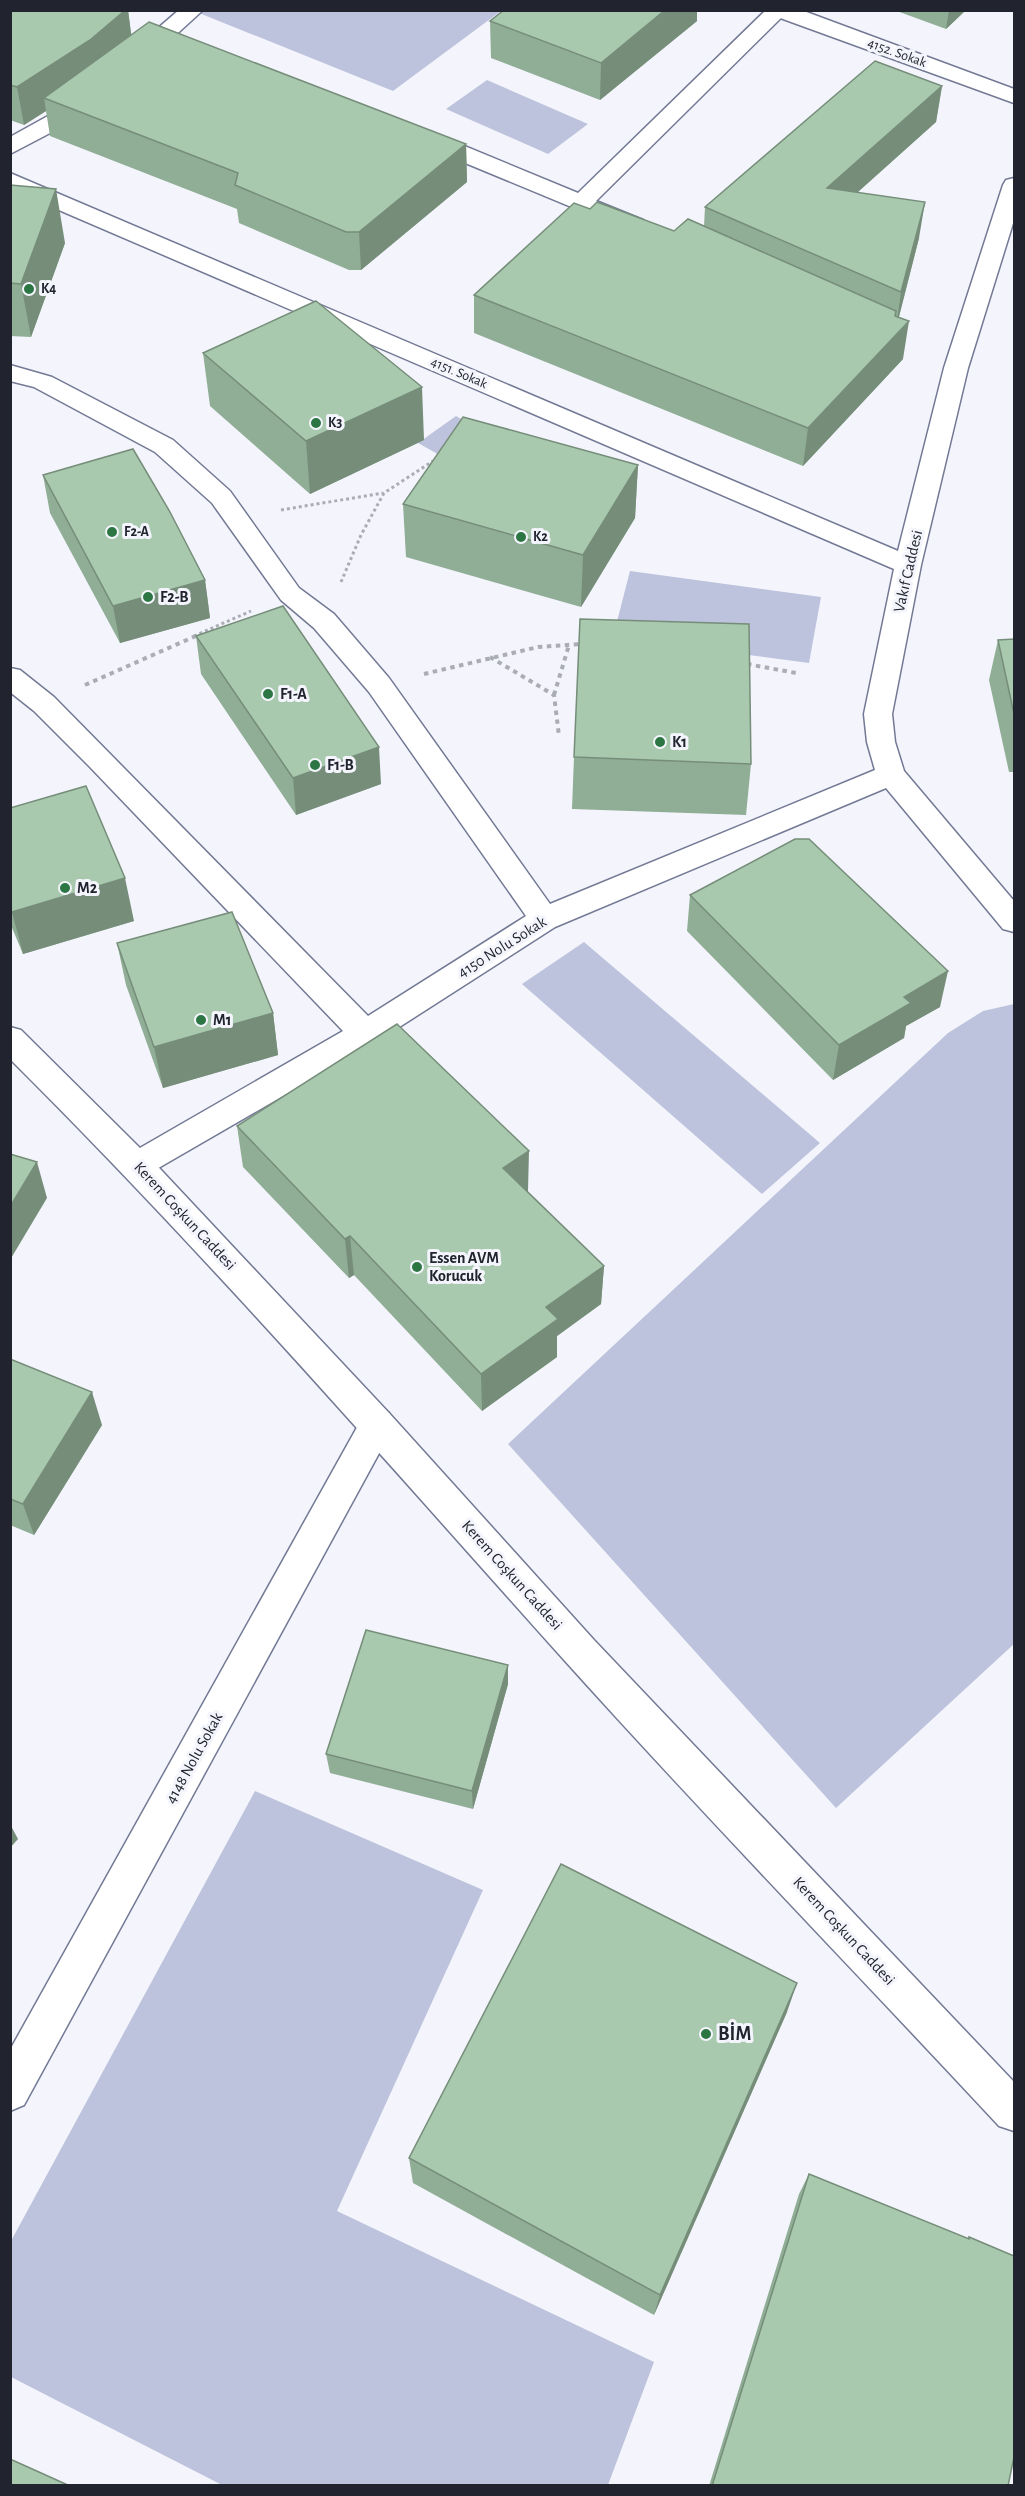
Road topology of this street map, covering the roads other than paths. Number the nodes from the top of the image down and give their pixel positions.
1 (780, 10) edge
2 (192, 11) edge
3 (120, 72) edge
4 (102, 87) edge
5 (1014, 96) edge
6 (405, 130) edge
7 (10, 147) edge
8 (10, 180) edge
9 (1014, 185) edge
10 (582, 201) junction
11 (657, 234) edge
12 (10, 373) edge
13 (908, 565) junction
14 (10, 676) edge
15 (891, 775) junction
16 (544, 919) junction
17 (1014, 921) edge
18 (372, 1028) junction
19 (10, 1039) edge
20 (401, 1046) edge
21 (137, 1165) junction
22 (376, 1424) junction
23 (10, 2091) edge
24 (1014, 2111) edge

1 - 5 street, 4152. Sokak
1 - 10 street
2 - 3 street
4 - 7 street
6 - 10 street
8 - 13 street, 4151. Sokak
9 - 13 street, Vakıf Caddesi
10 - 11 street
12 - 16 street
13 - 15 street, Vakıf Caddesi
14 - 18 street
15 - 16 street, 4150 Nolu Sokak
15 - 17 street, Vakıf Caddesi
16 - 18 street, 4150 Nolu Sokak
18 - 20 street
18 - 21 street, 4150 Nolu Sokak
19 - 21 street, Kerem Coşkun Caddesi
21 - 22 street, Kerem Coşkun Caddesi
22 - 23 street, 4148 Nolu Sokak
22 - 24 street, Kerem Coşkun Caddesi

